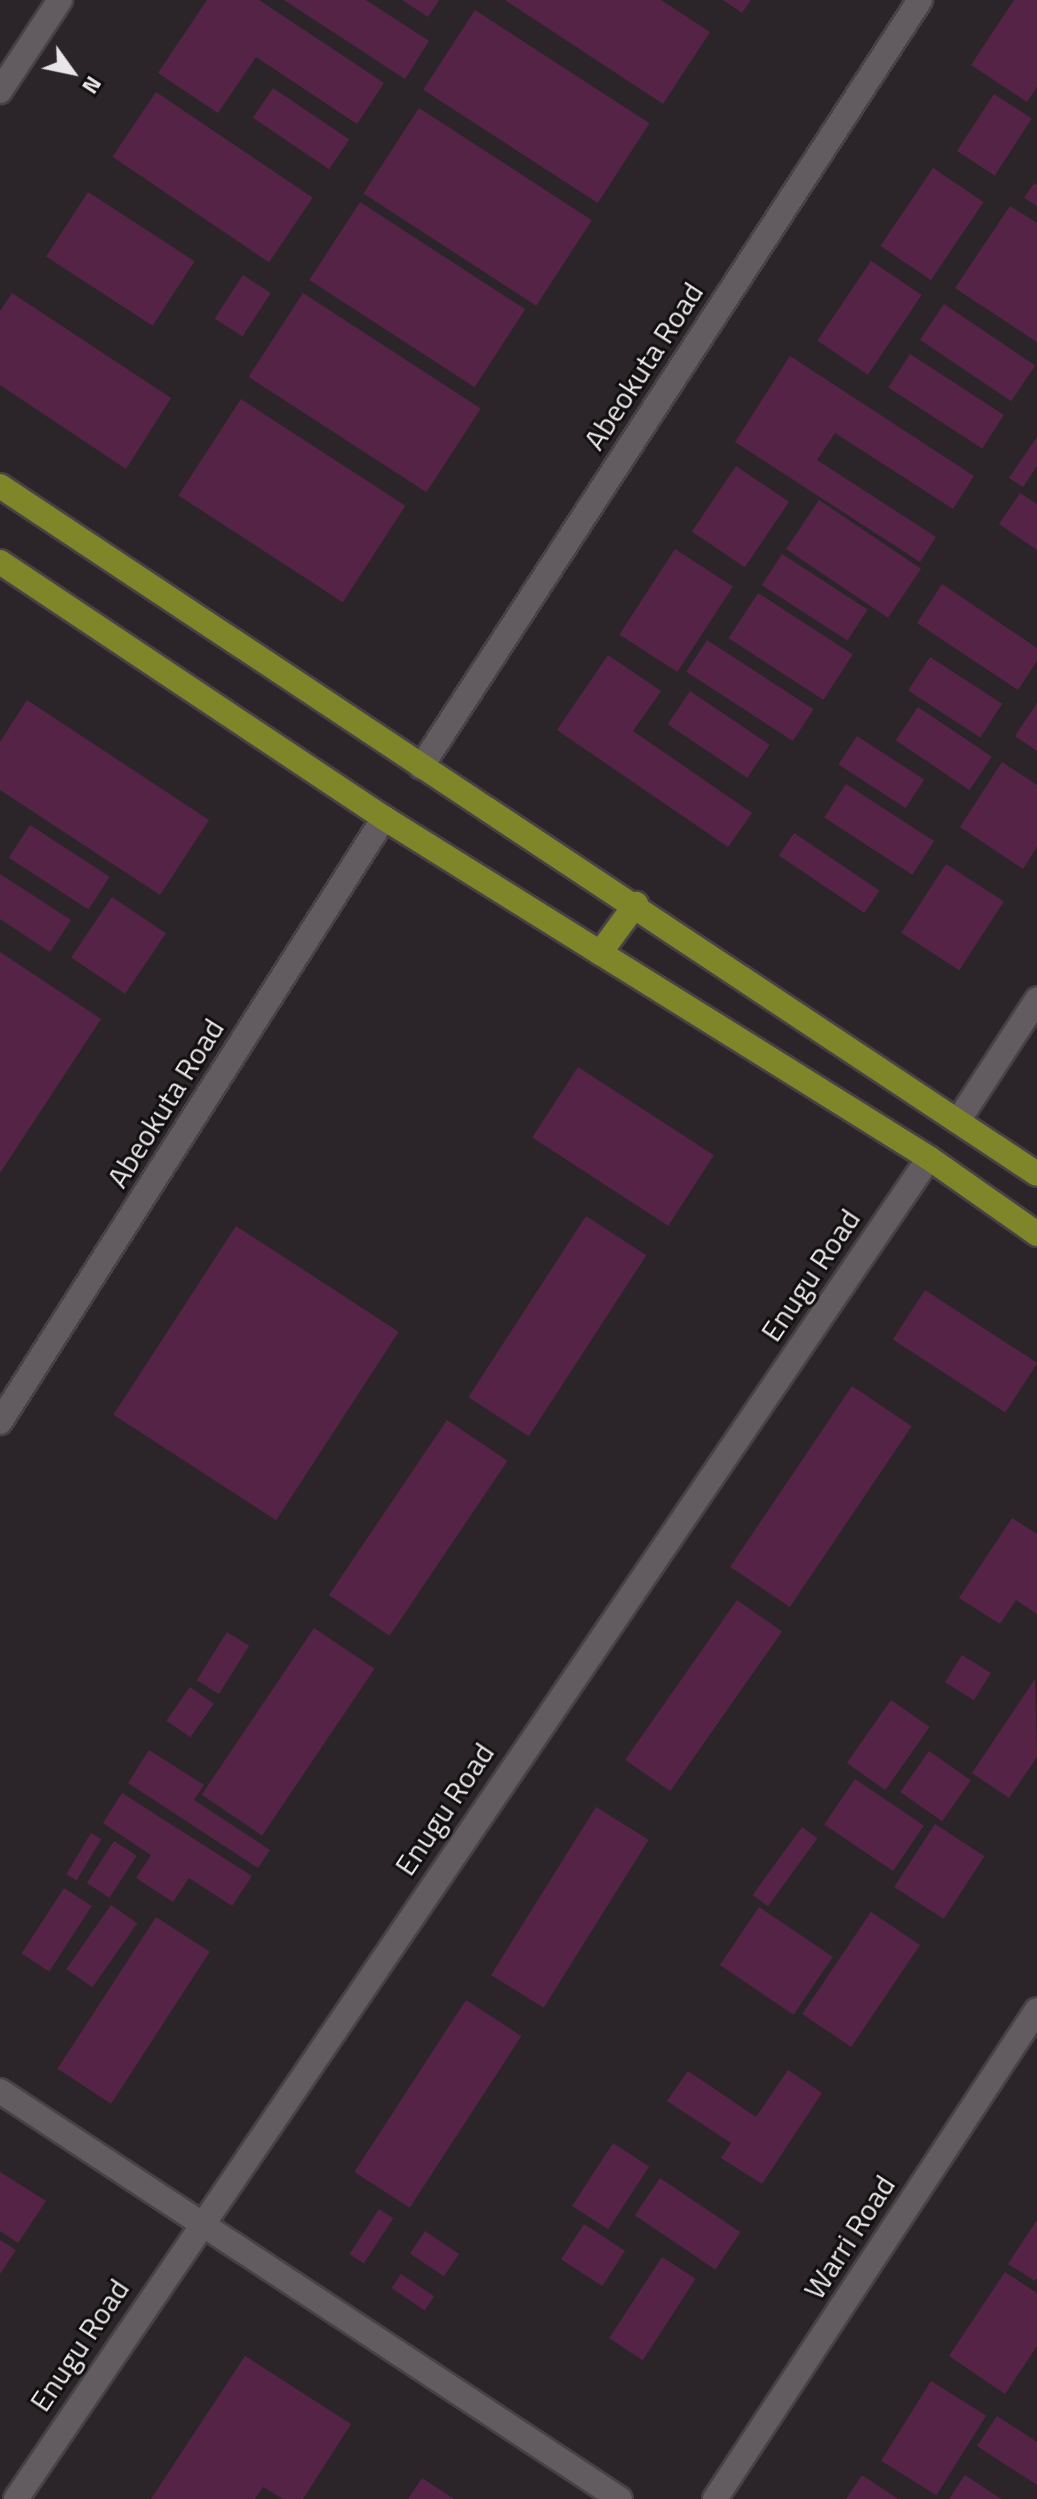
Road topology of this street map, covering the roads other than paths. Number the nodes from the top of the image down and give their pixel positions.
1 (60, 0) edge
2 (920, 0) edge
3 (0, 91) edge
4 (0, 486) edge
5 (0, 562) edge
6 (421, 767) junction
7 (384, 818) junction
8 (636, 904) junction
9 (600, 953) junction
10 (1037, 1000) edge
11 (958, 1121) junction
12 (929, 1158) junction
13 (1037, 1174) edge
14 (1037, 1234) edge
15 (0, 1422) edge
16 (1037, 2010) edge
17 (0, 2091) edge
18 (201, 2221) junction
19 (16, 2499) edge
20 (620, 2499) edge
21 (715, 2499) edge

1 - 3 street
2 - 6 street, Abeokuta Road
4 - 6 main road
5 - 7 main road
6 - 8 main road
7 - 9 main road
7 - 15 street, Abeokuta Road
8 - 9 main road
8 - 11 main road
9 - 12 main road
10 - 11 street
11 - 13 main road
12 - 14 main road
12 - 18 street, Enugu Road
16 - 21 street, Warri Road
17 - 18 street
18 - 19 street, Enugu Road
18 - 20 street

